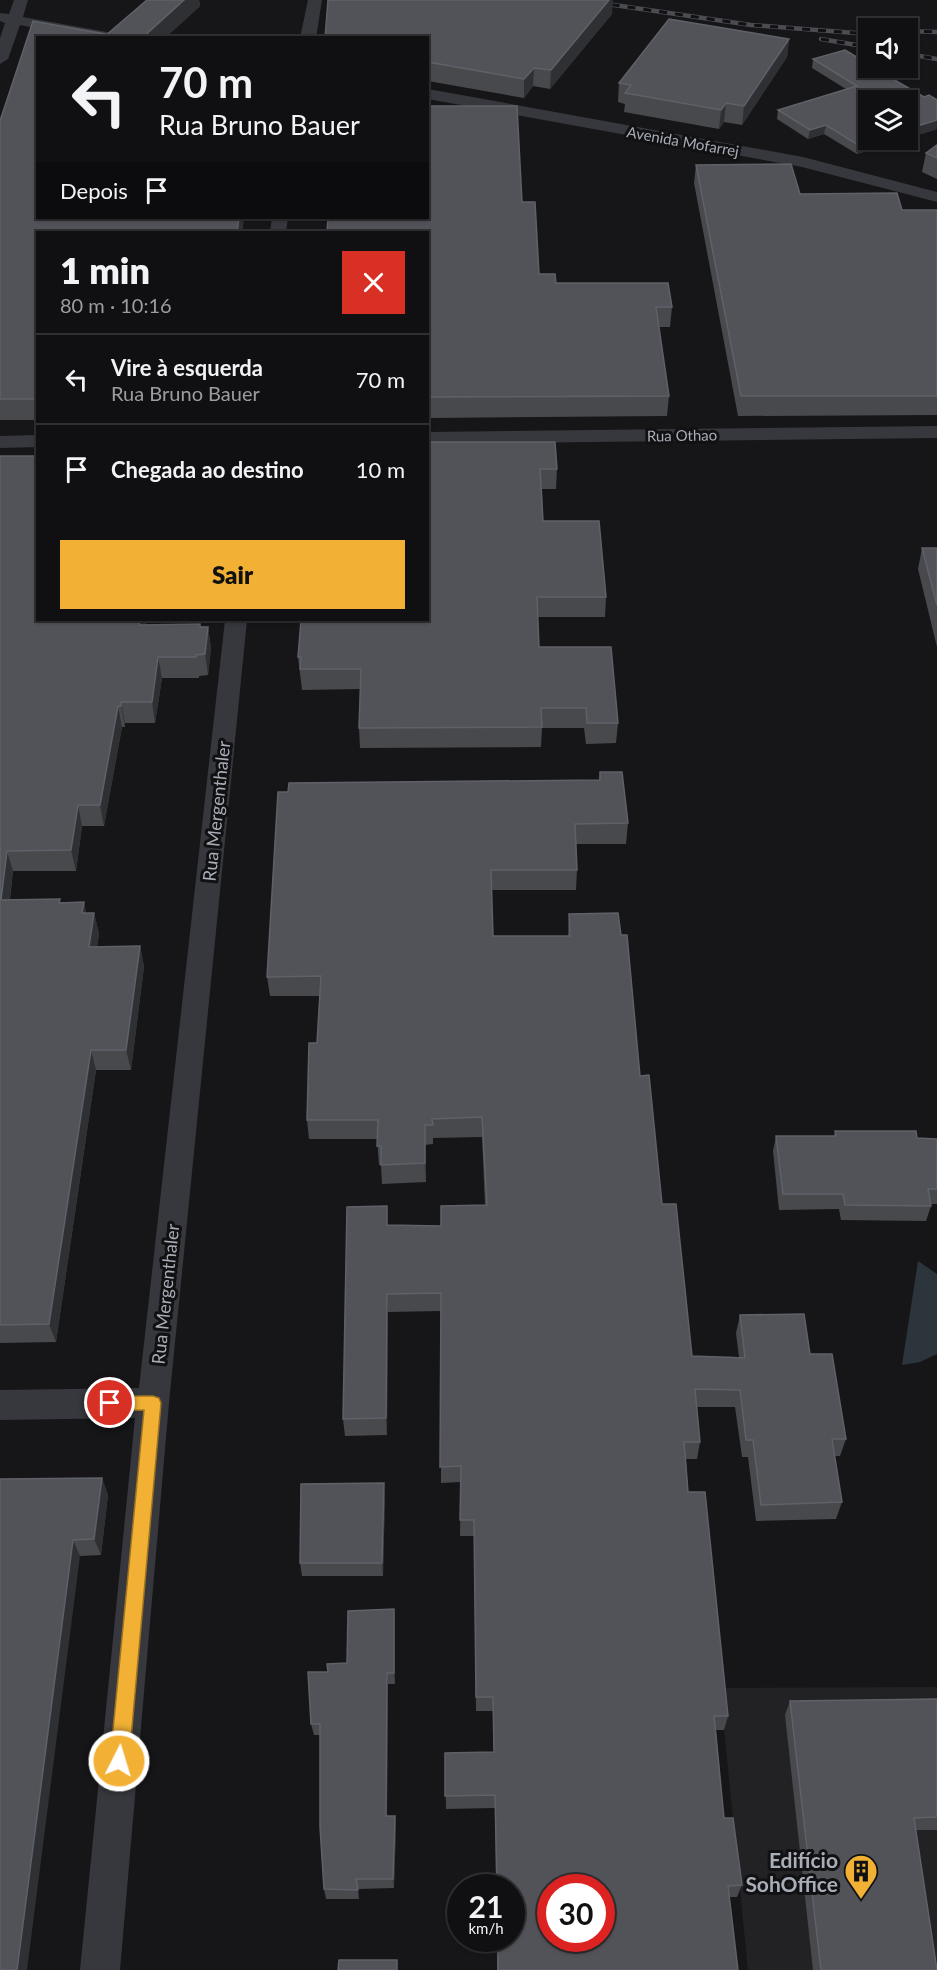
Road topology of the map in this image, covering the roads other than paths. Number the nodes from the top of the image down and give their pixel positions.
1 (21, 0) edge
2 (315, 0) edge
3 (7, 18) edge
4 (102, 36) edge
5 (308, 36) edge
6 (0, 59) edge
7 (429, 94) edge
8 (937, 198) edge
9 (937, 432) edge
10 (429, 438) edge
11 (36, 441) edge
12 (0, 442) edge
13 (236, 621) edge
14 (153, 1403) junction
15 (0, 1405) edge
16 (100, 1970) edge

1 - 3 street
2 - 5 street
3 - 4 street
3 - 6 street
7 - 8 street, Avenida Mofarrej
9 - 10 street, Rua Othao
11 - 12 street
13 - 14 street, Rua Mergenthaler
14 - 15 street
14 - 16 street, Rua Mergenthaler

